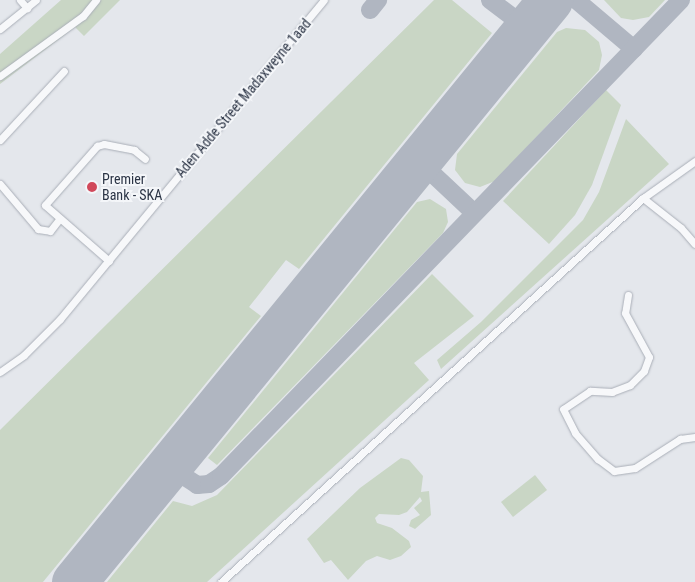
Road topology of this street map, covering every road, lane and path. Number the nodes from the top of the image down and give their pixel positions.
1 (20, 0) edge
2 (36, 0) edge
3 (96, 0) edge
4 (324, 0) edge
5 (27, 8) junction
6 (0, 29) edge
7 (64, 71) dead end
8 (0, 76) edge
9 (0, 140) edge
10 (145, 159) dead end
11 (695, 161) edge
12 (0, 184) edge
13 (643, 198) junction
14 (60, 218) junction
15 (695, 244) edge
16 (109, 261) junction
17 (628, 295) dead end
18 (0, 372) edge
19 (695, 437) edge
20 (221, 582) edge

1 - 5 street
2 - 5 street
3 - 8 street
4 - 16 street, Aden Adde Street Madaxweyne 1aad
5 - 6 street
7 - 9 street
10 - 14 street
11 - 13 street
12 - 14 street
13 - 15 street
13 - 20 street
14 - 16 street
16 - 18 street, Aden Adde Street Madaxweyne 1aad
17 - 19 street

